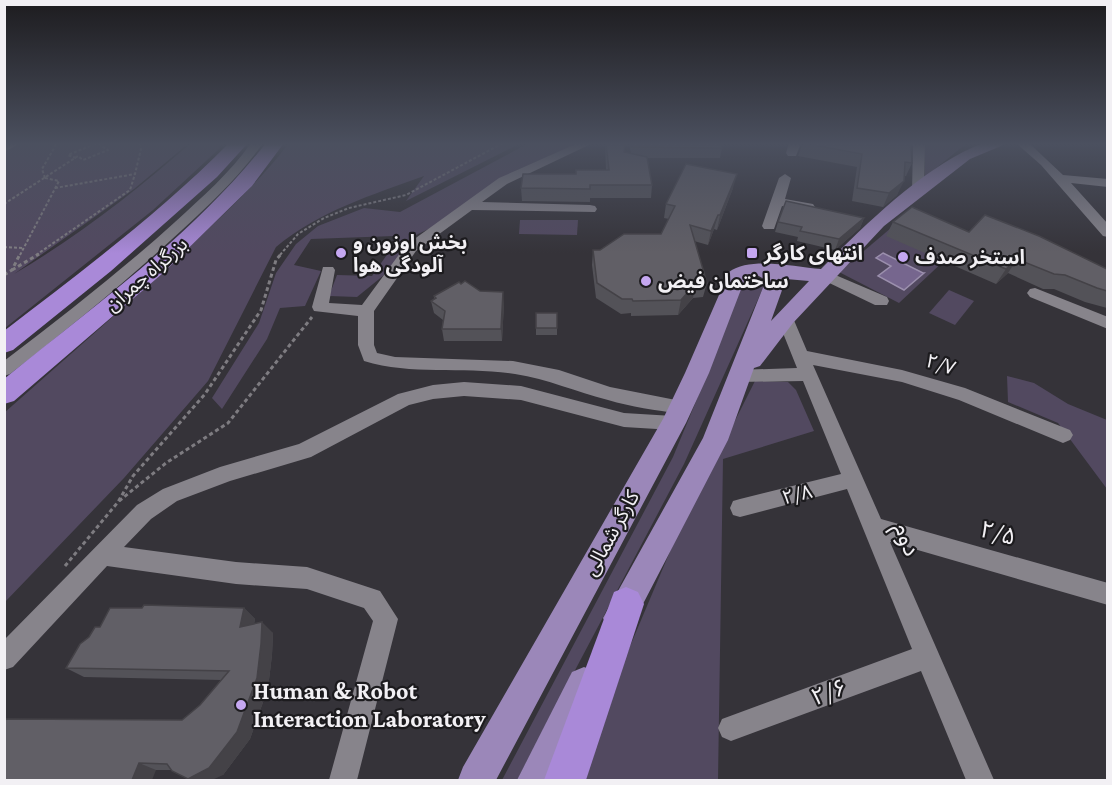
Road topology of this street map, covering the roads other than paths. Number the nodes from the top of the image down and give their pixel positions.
1 (197, 180) edge
2 (212, 180) edge
3 (247, 180) edge
4 (507, 180) edge
5 (784, 180) edge
6 (917, 180) edge
7 (933, 180) edge
8 (1065, 180) edge
9 (1066, 180) edge
10 (1078, 180) edge
11 (1107, 183) edge
12 (918, 192) junction
13 (777, 201) junction
14 (468, 206) junction
15 (590, 209) dead end
16 (822, 210) edge
17 (1107, 219) edge
18 (769, 226) dead end
19 (1107, 233) edge
20 (328, 270) dead end
21 (826, 276) junction
22 (770, 278) junction
23 (1035, 293) dead end
24 (881, 301) dead end
25 (366, 310) junction
26 (785, 318) junction
27 (1107, 324) edge
28 (4, 344) edge
29 (4, 356) edge
30 (805, 365) junction
31 (738, 376) junction
32 (6, 387) edge
33 (676, 415) junction
34 (1063, 435) dead end
35 (853, 479) junction
36 (740, 508) dead end
37 (873, 527) junction
38 (104, 555) junction
39 (1107, 594) edge
40 (626, 604) junction
41 (927, 656) junction
42 (4, 658) edge
43 (731, 728) dead end
44 (343, 780) edge
45 (476, 780) edge
46 (535, 780) edge
47 (565, 780) edge
48 (980, 780) edge

1 - 28 highway, بزرگراه چمران
2 - 29 street
3 - 32 highway, بزرگراه چمران
4 - 14 street
5 - 13 street
6 - 12 street
7 - 12 main road
8 - 19 street
9 - 17 street
10 - 11 street
12 - 21 main road
13 - 16 street
13 - 18 street
14 - 15 street
14 - 25 street
20 - 25 street
21 - 22 main road
21 - 24 street
21 - 26 main road
22 - 31 main road
22 - 33 main road, کارگر شمالی
23 - 27 street
25 - 33 street
26 - 30 street, دوم
26 - 31 main road
30 - 31 street, ۲/۷
30 - 34 street, ۲/۷
30 - 35 street, دوم
31 - 40 main road
33 - 38 street
33 - 45 main road, کارگر شمالی
35 - 36 street, ۲/۸
35 - 37 street, دوم
37 - 39 street, ۲/۵
37 - 41 street, دوم
38 - 42 street
38 - 44 street
40 - 46 main road
40 - 47 highway
41 - 43 street, ۲/۶
41 - 48 street, دوم

